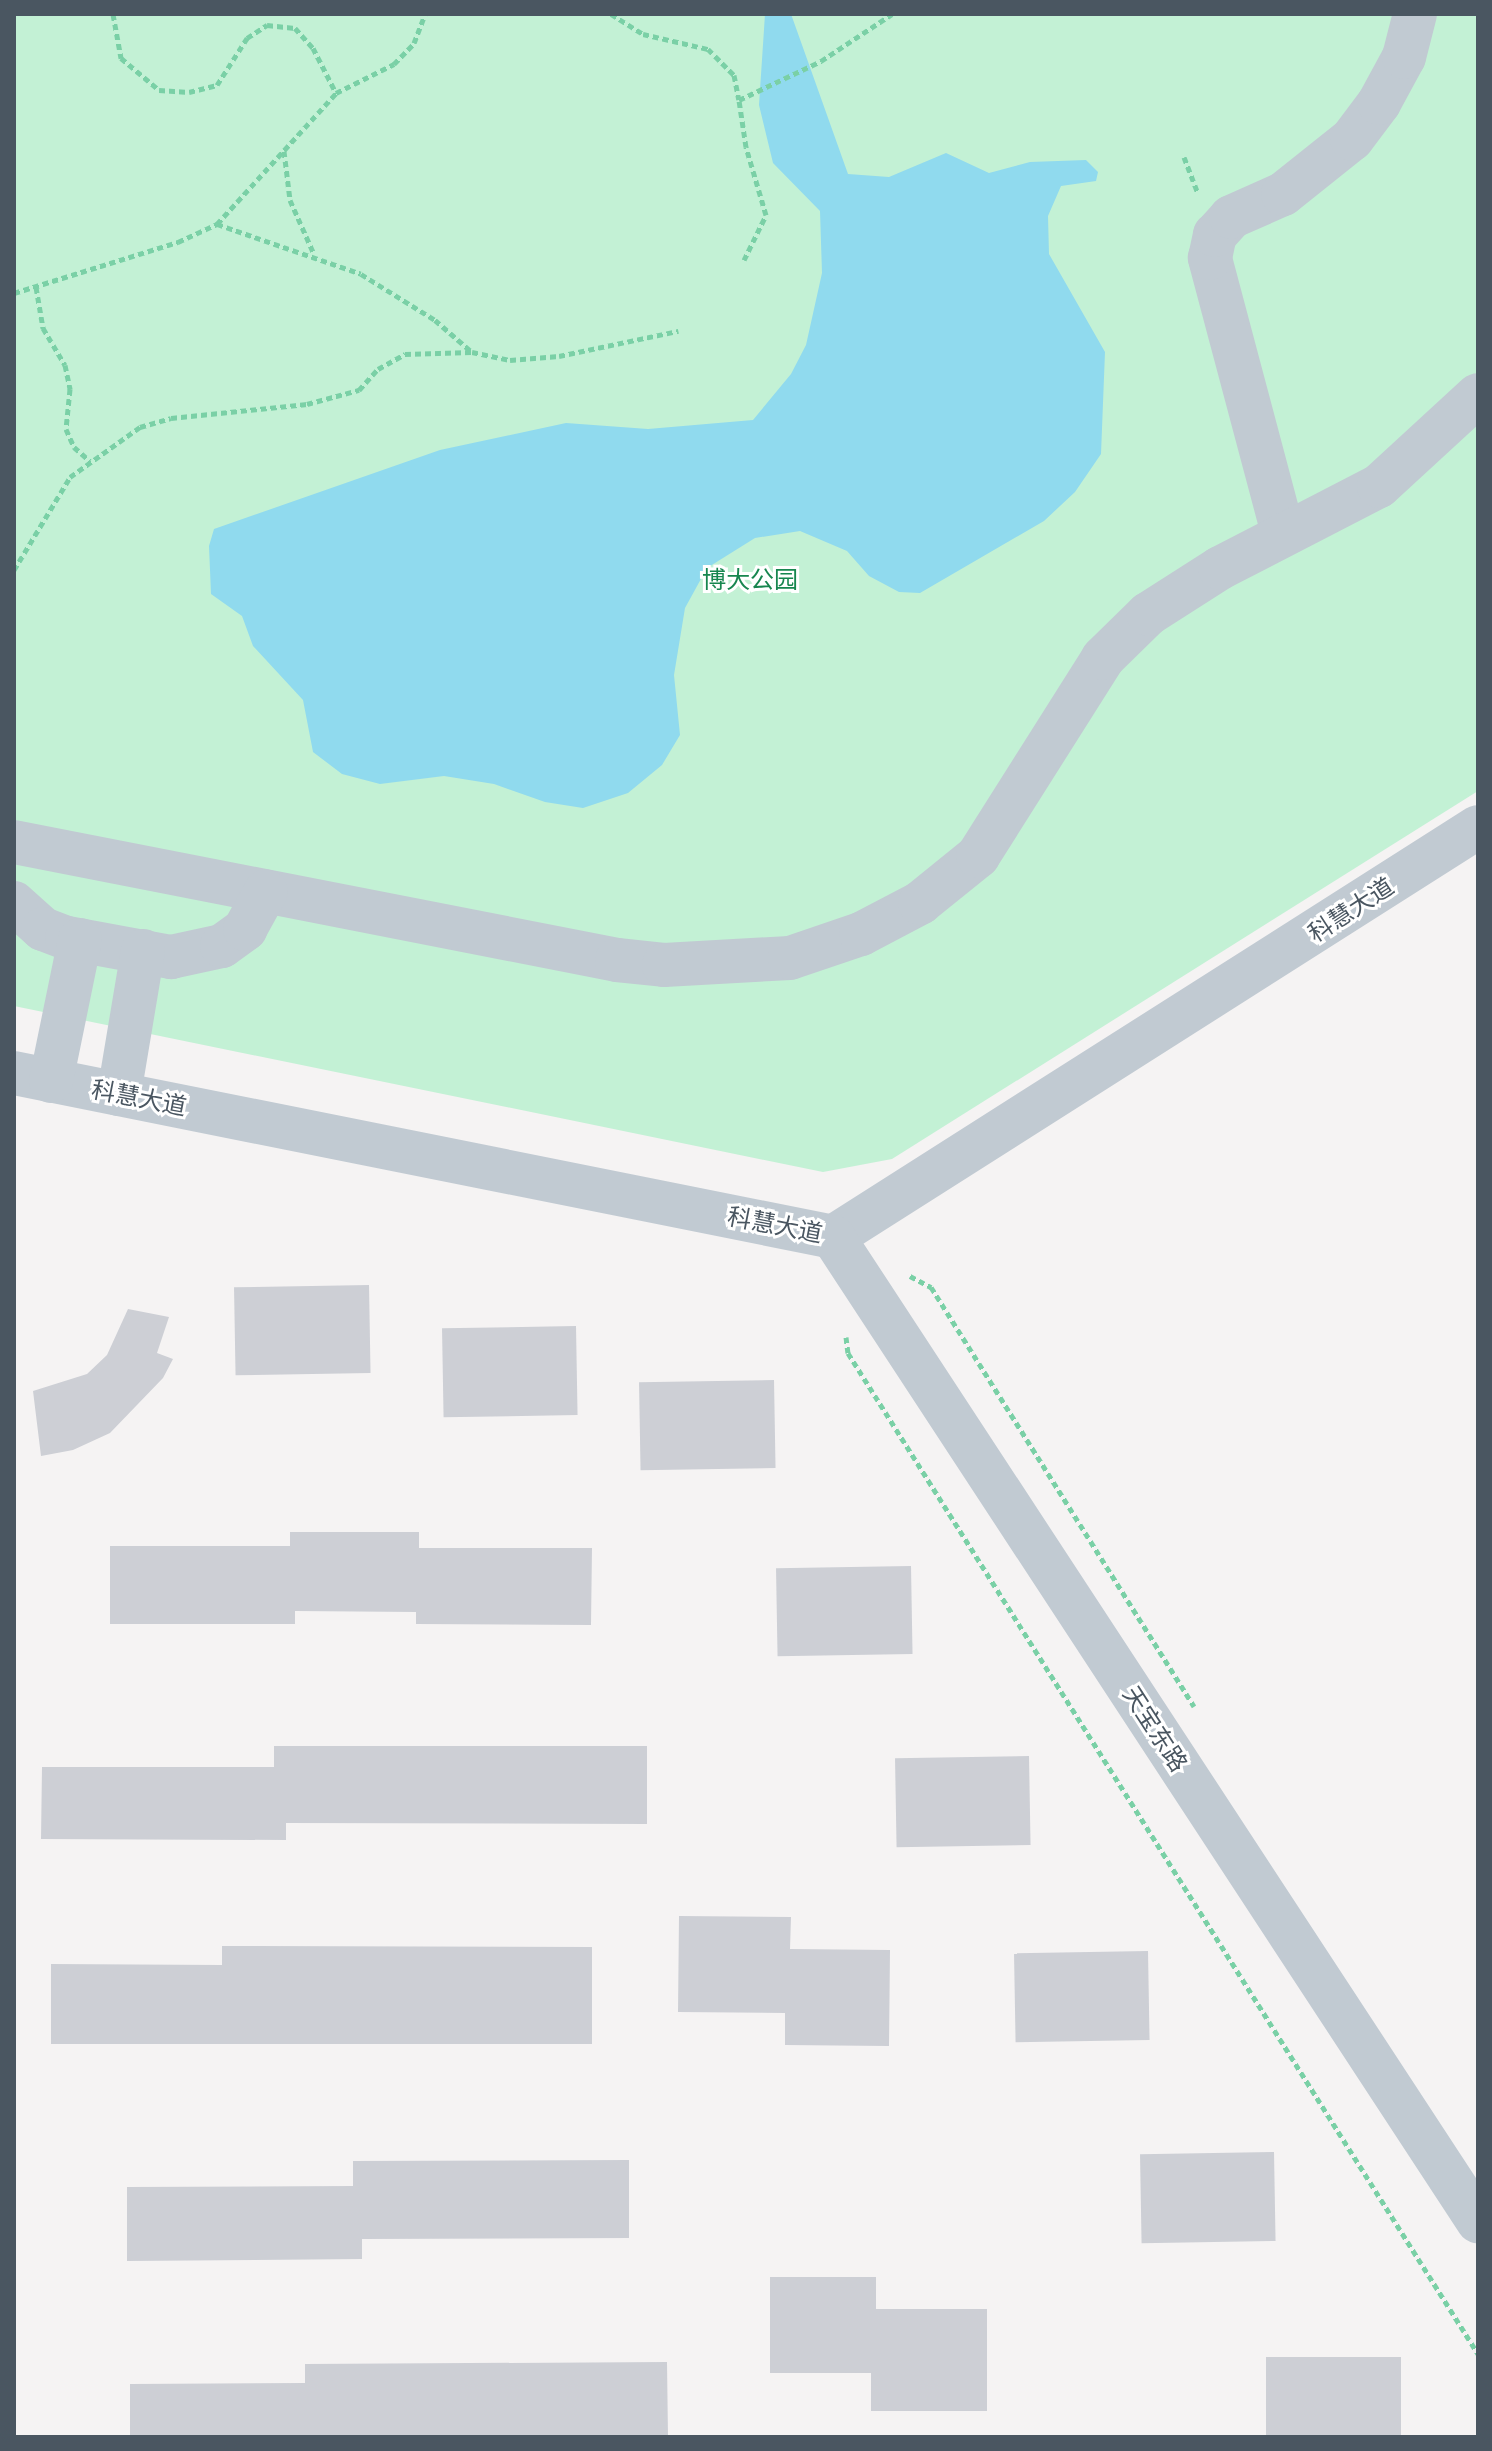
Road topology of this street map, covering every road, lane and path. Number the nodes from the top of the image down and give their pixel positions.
1 (113, 14) edge
2 (425, 14) edge
3 (611, 14) edge
4 (892, 14) edge
5 (1415, 14) edge
6 (336, 93) junction
7 (739, 100) junction
8 (284, 150) junction
9 (217, 224) junction
10 (314, 254) junction
11 (744, 260) dead end
12 (36, 287) junction
13 (14, 293) edge
14 (678, 331) dead end
15 (472, 352) junction
16 (1478, 395) edge
17 (91, 462) junction
18 (1283, 533) junction
19 (14, 570) edge
20 (1478, 827) edge
21 (14, 842) edge
22 (266, 891) junction
23 (14, 903) edge
24 (80, 940) junction
25 (143, 951) junction
26 (33, 1077) edge
27 (119, 1094) junction
28 (833, 1237) junction
29 (845, 1324) dead end
30 (1478, 2221) edge
31 (1478, 2354) edge

1 - 6 path
2 - 6 path
3 - 7 path
4 - 7 path
5 - 18 street
6 - 8 path
7 - 11 path
8 - 9 path
8 - 10 path
9 - 10 path
9 - 12 path
10 - 15 path
12 - 13 path
12 - 17 path
14 - 15 path
15 - 17 path
16 - 18 street
17 - 19 path
18 - 22 street
20 - 28 street, 科慧大道
21 - 22 street
22 - 25 street
23 - 24 street
24 - 25 street
24 - 26 street
25 - 27 street
26 - 27 street, 科慧大道
27 - 28 street, 科慧大道
28 - 30 street, 天宝东路
29 - 31 path

